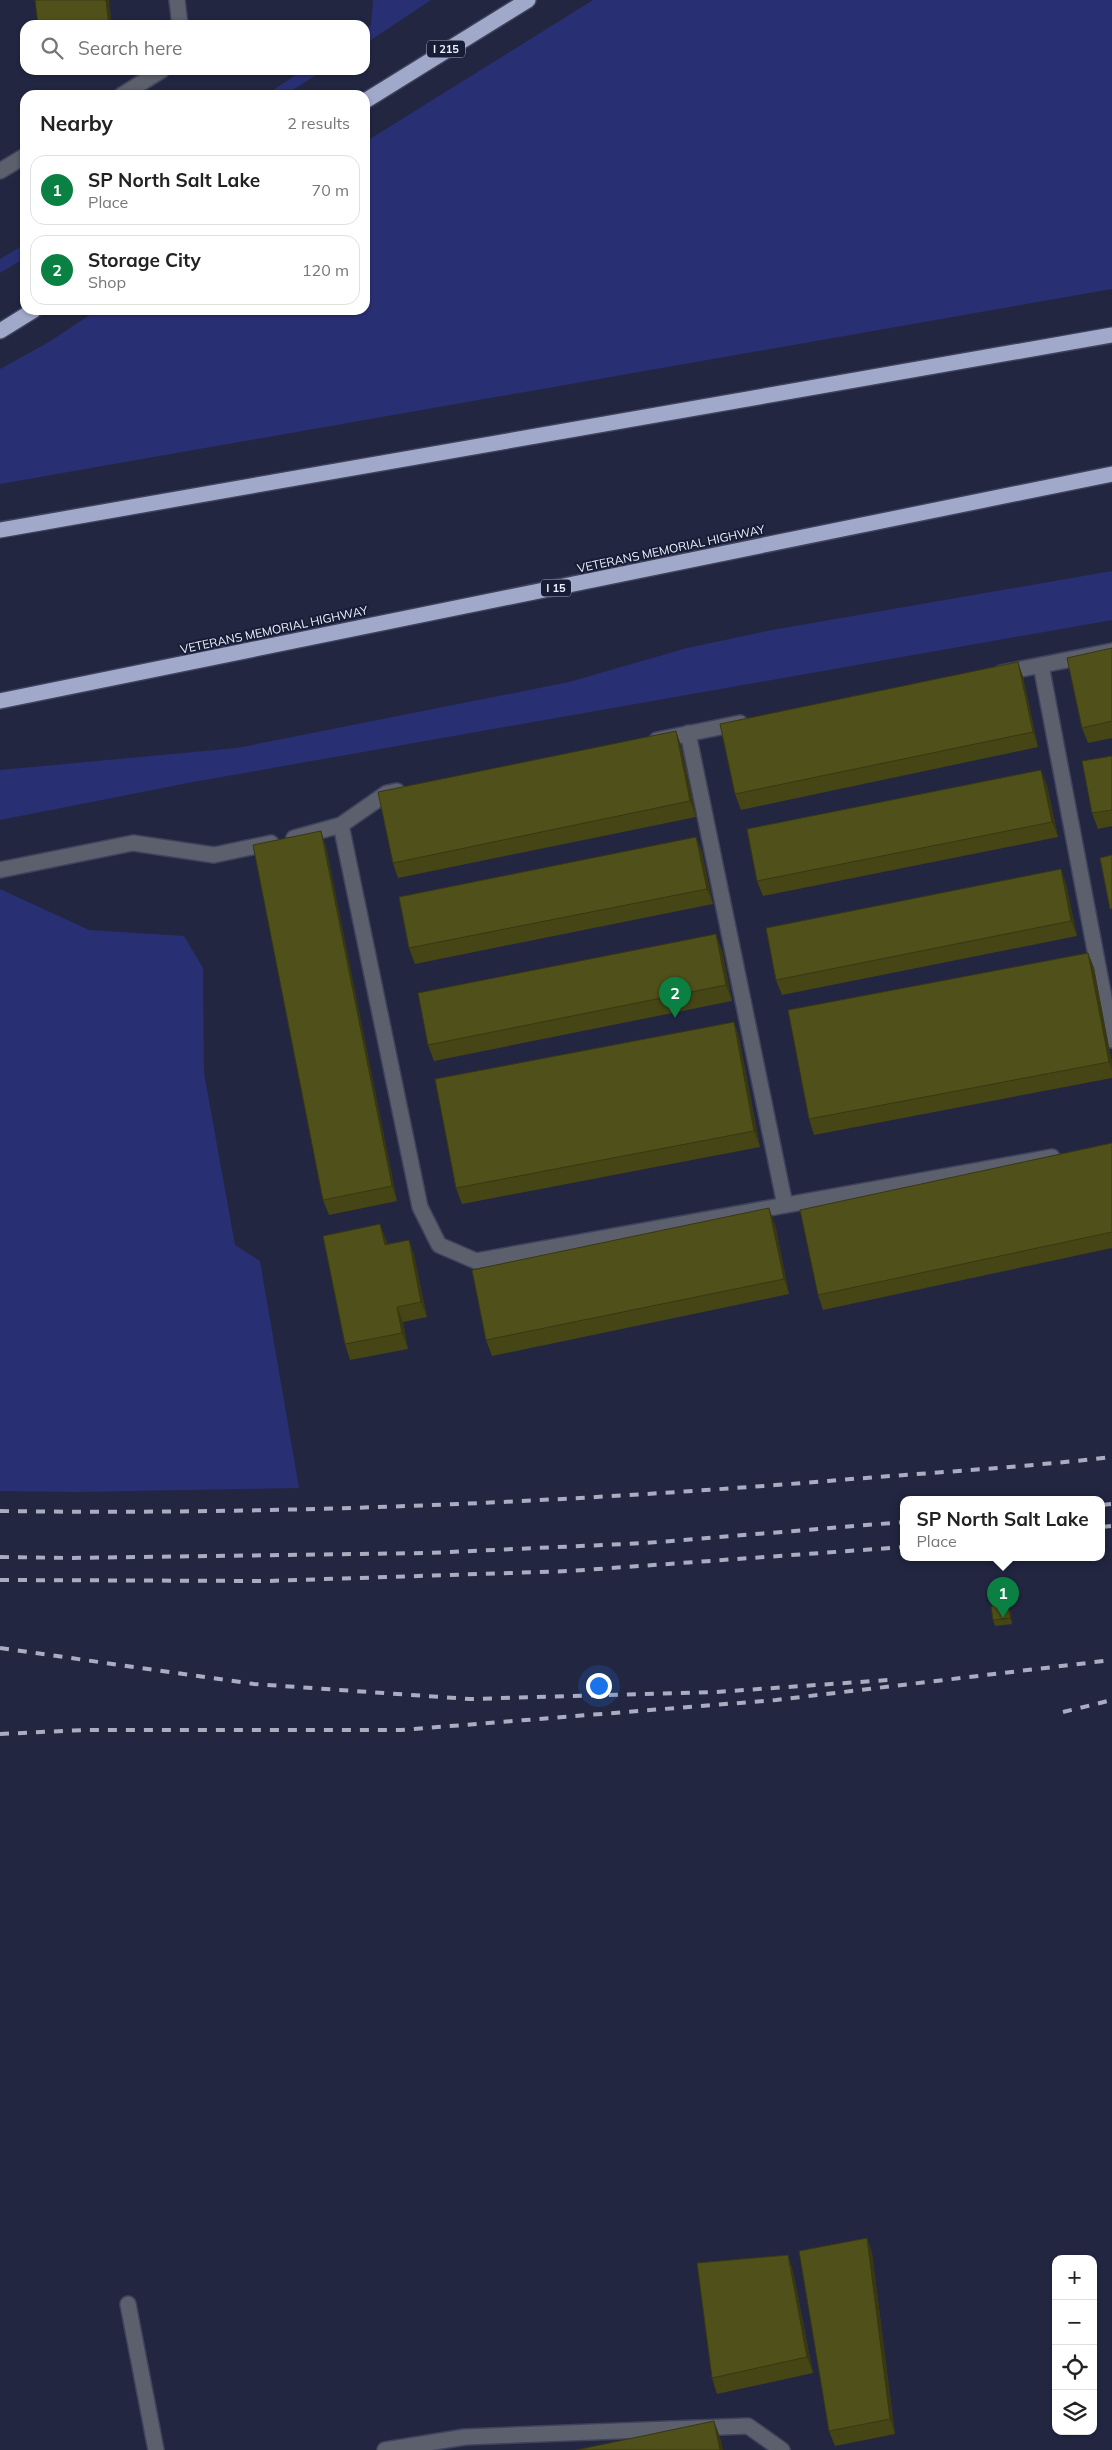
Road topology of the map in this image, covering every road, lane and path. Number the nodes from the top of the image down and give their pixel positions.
1 (177, 0) edge
2 (528, 0) edge
3 (179, 20) edge
4 (154, 75) edge
5 (130, 90) edge
6 (370, 98) edge
7 (20, 159) edge
8 (0, 171) edge
9 (26, 315) edge
10 (0, 331) edge
11 (1112, 335) edge
12 (1112, 474) edge
13 (0, 530) edge
14 (1112, 651) edge
15 (1042, 665) junction
16 (984, 676) edge
17 (0, 701) edge
18 (755, 720) edge
19 (688, 734) junction
20 (639, 743) edge
21 (416, 788) edge
22 (341, 825) junction
23 (0, 870) edge
24 (1112, 1040) edge
25 (1064, 1155) edge
26 (785, 1205) junction
27 (128, 2304) dead end
28 (156, 2450) edge
29 (385, 2450) edge
30 (782, 2450) edge

1 - 3 lane
2 - 6 highway, I 215
4 - 5 lane
7 - 8 lane
9 - 10 highway
11 - 13 highway
12 - 17 highway, VETERANS MEMORIAL HIGHWAY / I 15
14 - 15 lane
15 - 16 lane
15 - 24 lane
18 - 19 lane
19 - 20 lane
19 - 26 lane
21 - 22 lane
22 - 23 lane
22 - 26 lane
25 - 26 lane
27 - 28 lane
29 - 30 lane

